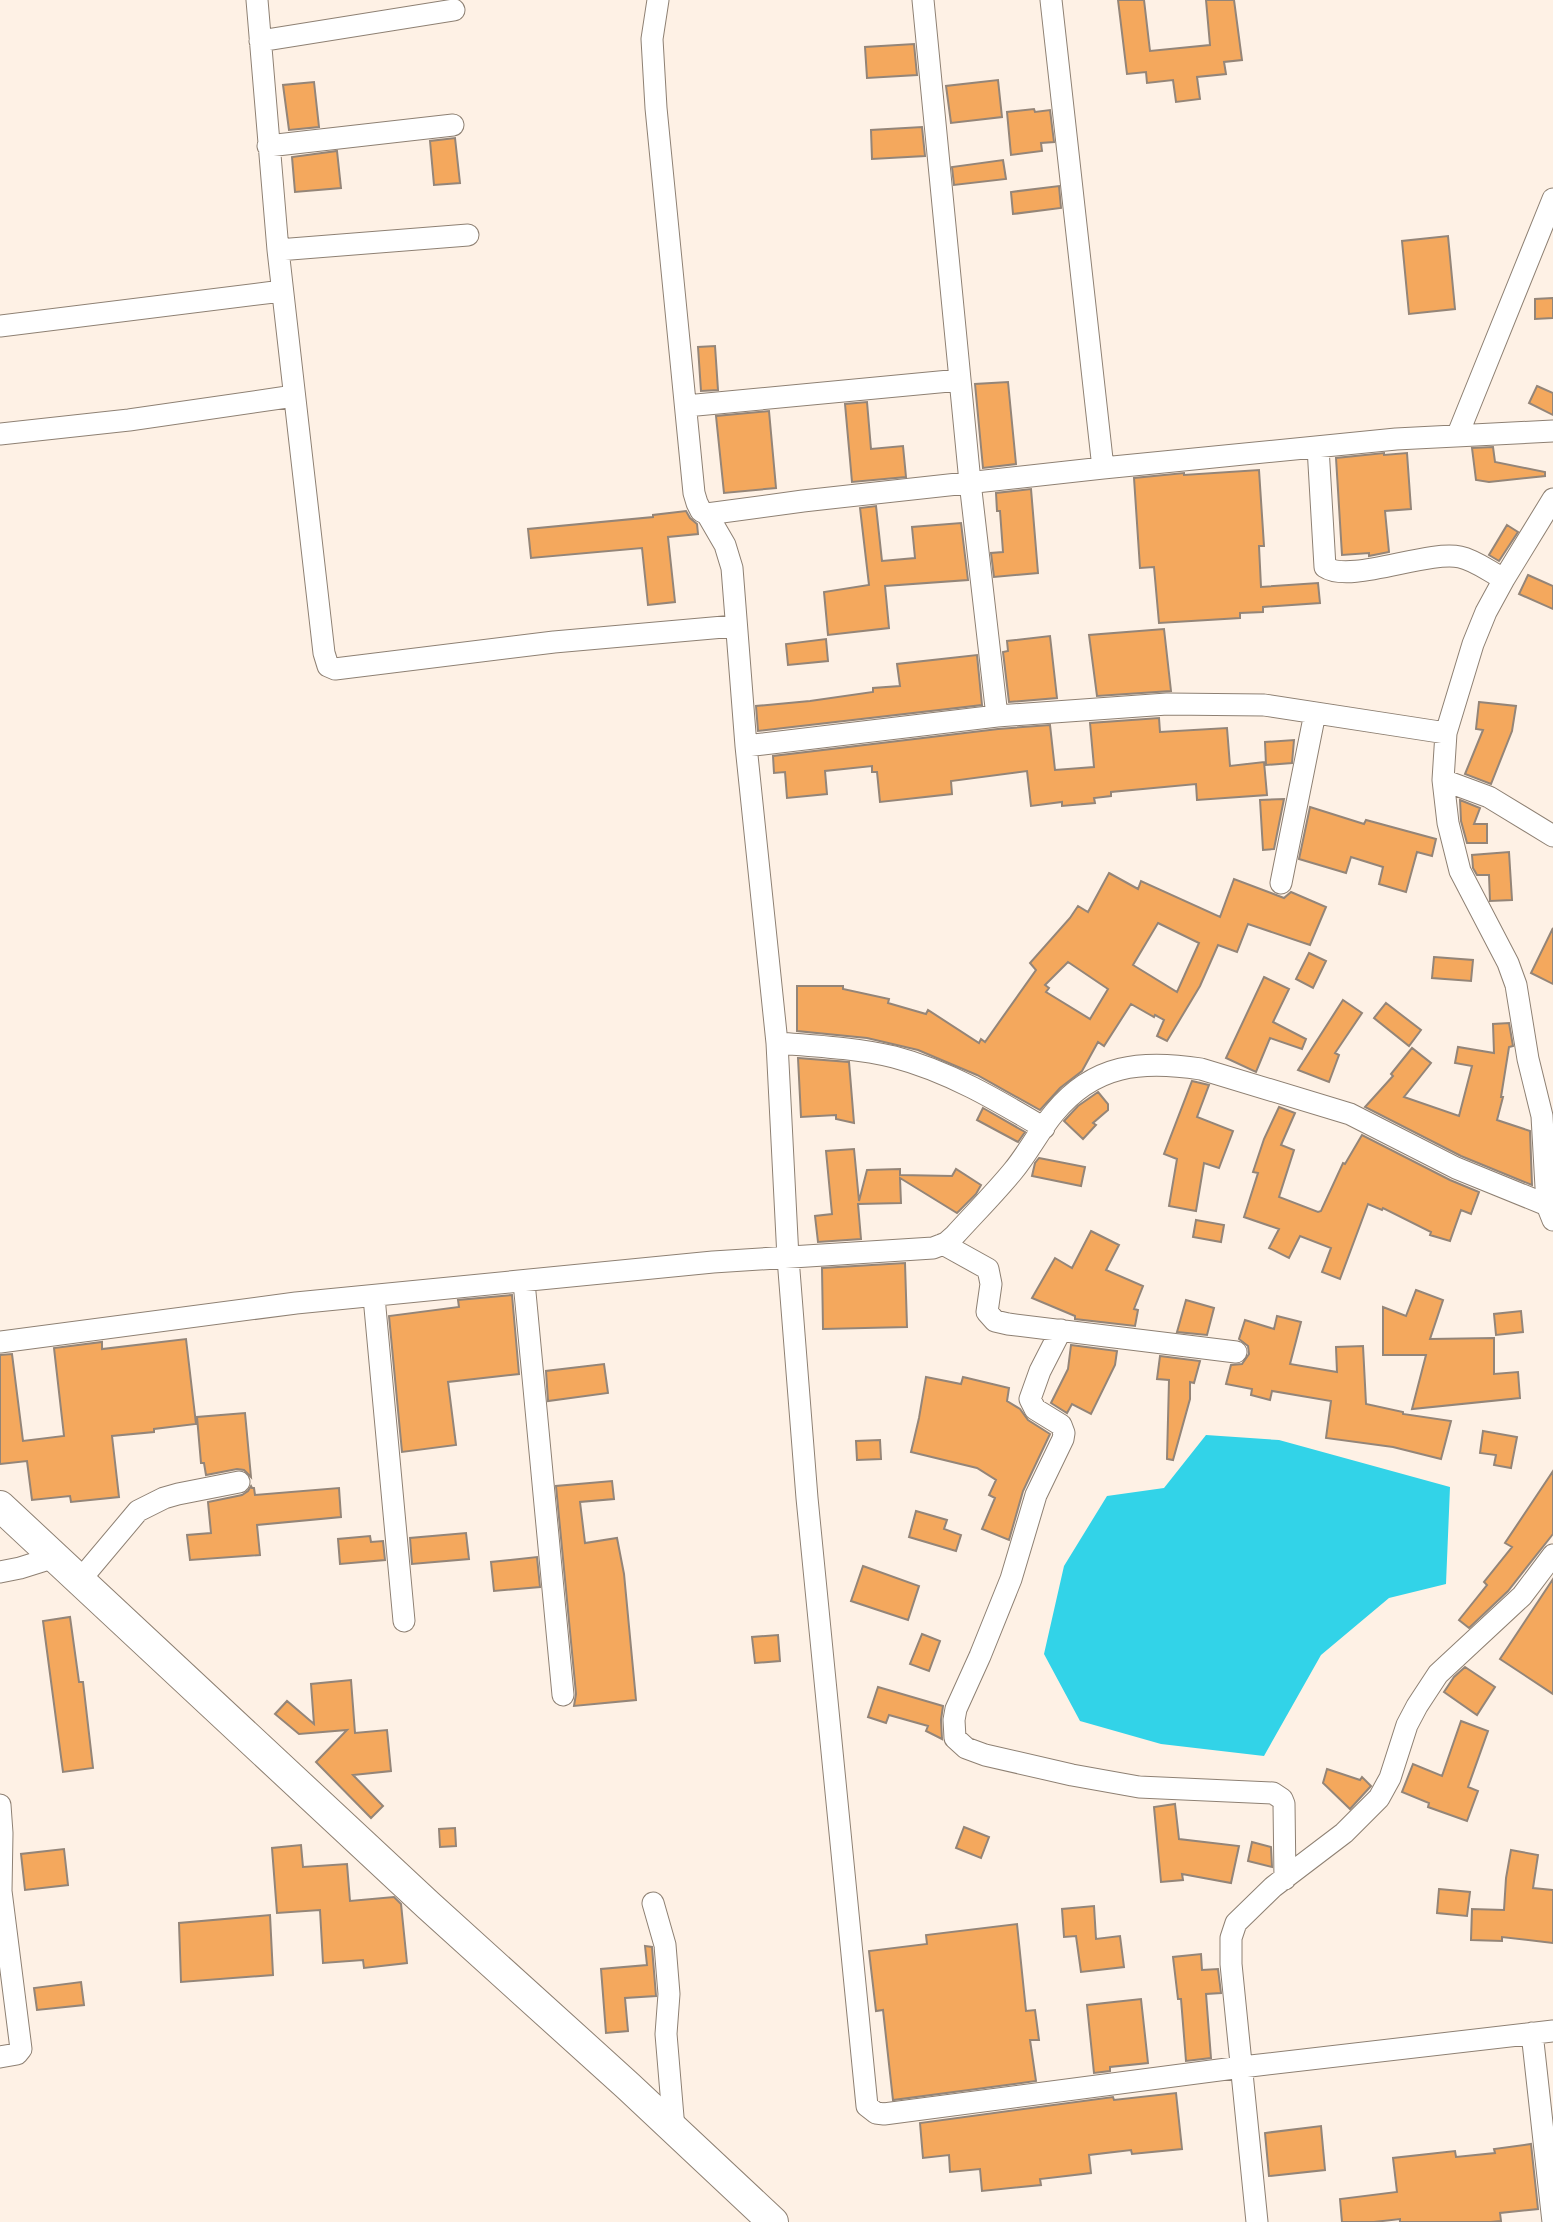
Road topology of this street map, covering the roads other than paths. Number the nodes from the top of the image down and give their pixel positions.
1 (257, 0) edge
2 (659, 0) edge
3 (923, 0) edge
4 (1051, 0) edge
5 (454, 10) dead end
6 (260, 41) junction
7 (453, 125) dead end
8 (268, 146) junction
9 (1553, 199) edge
10 (468, 235) dead end
11 (278, 250) junction
12 (282, 291) junction
13 (0, 326) edge
14 (960, 380) junction
15 (295, 396) junction
16 (686, 406) junction
17 (1553, 431) edge
18 (1458, 434) junction
19 (0, 435) edge
20 (1318, 447) junction
21 (1103, 468) junction
22 (970, 482) junction
23 (1553, 499) edge
24 (707, 514) junction
25 (1504, 579) junction
26 (735, 626) junction
27 (1315, 713) junction
28 (997, 716) junction
29 (1446, 733) junction
30 (746, 746) junction
31 (1443, 780) junction
32 (1553, 836) edge
33 (1281, 883) dead end
34 (778, 1043) junction
35 (1044, 1128) junction
36 (1550, 1212) edge
37 (943, 1244) junction
38 (789, 1258) junction
39 (524, 1282) junction
40 (374, 1297) junction
41 (1061, 1330) junction
42 (0, 1342) edge
43 (1236, 1352) dead end
44 (239, 1482) dead end
45 (1, 1508) edge
46 (1553, 1555) edge
47 (55, 1557) junction
48 (0, 1572) edge
49 (80, 1580) junction
50 (404, 1620) dead end
51 (564, 1695) dead end
52 (0, 1805) edge
53 (1, 1833) edge
54 (1285, 1879) junction
55 (653, 1903) dead end
56 (1543, 2032) edge
57 (0, 2057) edge
58 (1242, 2067) junction
59 (674, 2129) junction
60 (773, 2222) edge
61 (1257, 2222) edge
62 (1553, 2222) edge

1 - 6 street
2 - 16 street
3 - 14 street
4 - 21 street
5 - 6 street
6 - 8 street
7 - 8 street
8 - 11 street
9 - 18 street
10 - 11 street
11 - 12 street
12 - 13 street
12 - 15 street
14 - 16 street
14 - 22 street
15 - 19 street
15 - 26 street
16 - 24 street
17 - 18 street
18 - 20 street
20 - 21 street
20 - 25 street
21 - 22 street
22 - 24 street
22 - 28 street
23 - 25 street
24 - 26 street
25 - 29 street
26 - 30 street
27 - 28 street
27 - 29 street
27 - 33 street
28 - 30 street
29 - 31 street
30 - 34 street
31 - 32 street
31 - 36 street
34 - 35 street
34 - 38 street
35 - 36 street
35 - 37 street
37 - 38 street
37 - 41 street
38 - 39 street
38 - 58 street
39 - 40 street
39 - 51 street
40 - 42 street
40 - 50 street
41 - 43 street
41 - 54 street
44 - 49 street
45 - 47 street
46 - 54 street
47 - 48 street
47 - 49 street
49 - 59 street
52 - 53 street
53 - 57 street
54 - 58 street
55 - 59 street
56 - 58 street
56 - 62 street
58 - 61 street
59 - 60 street

